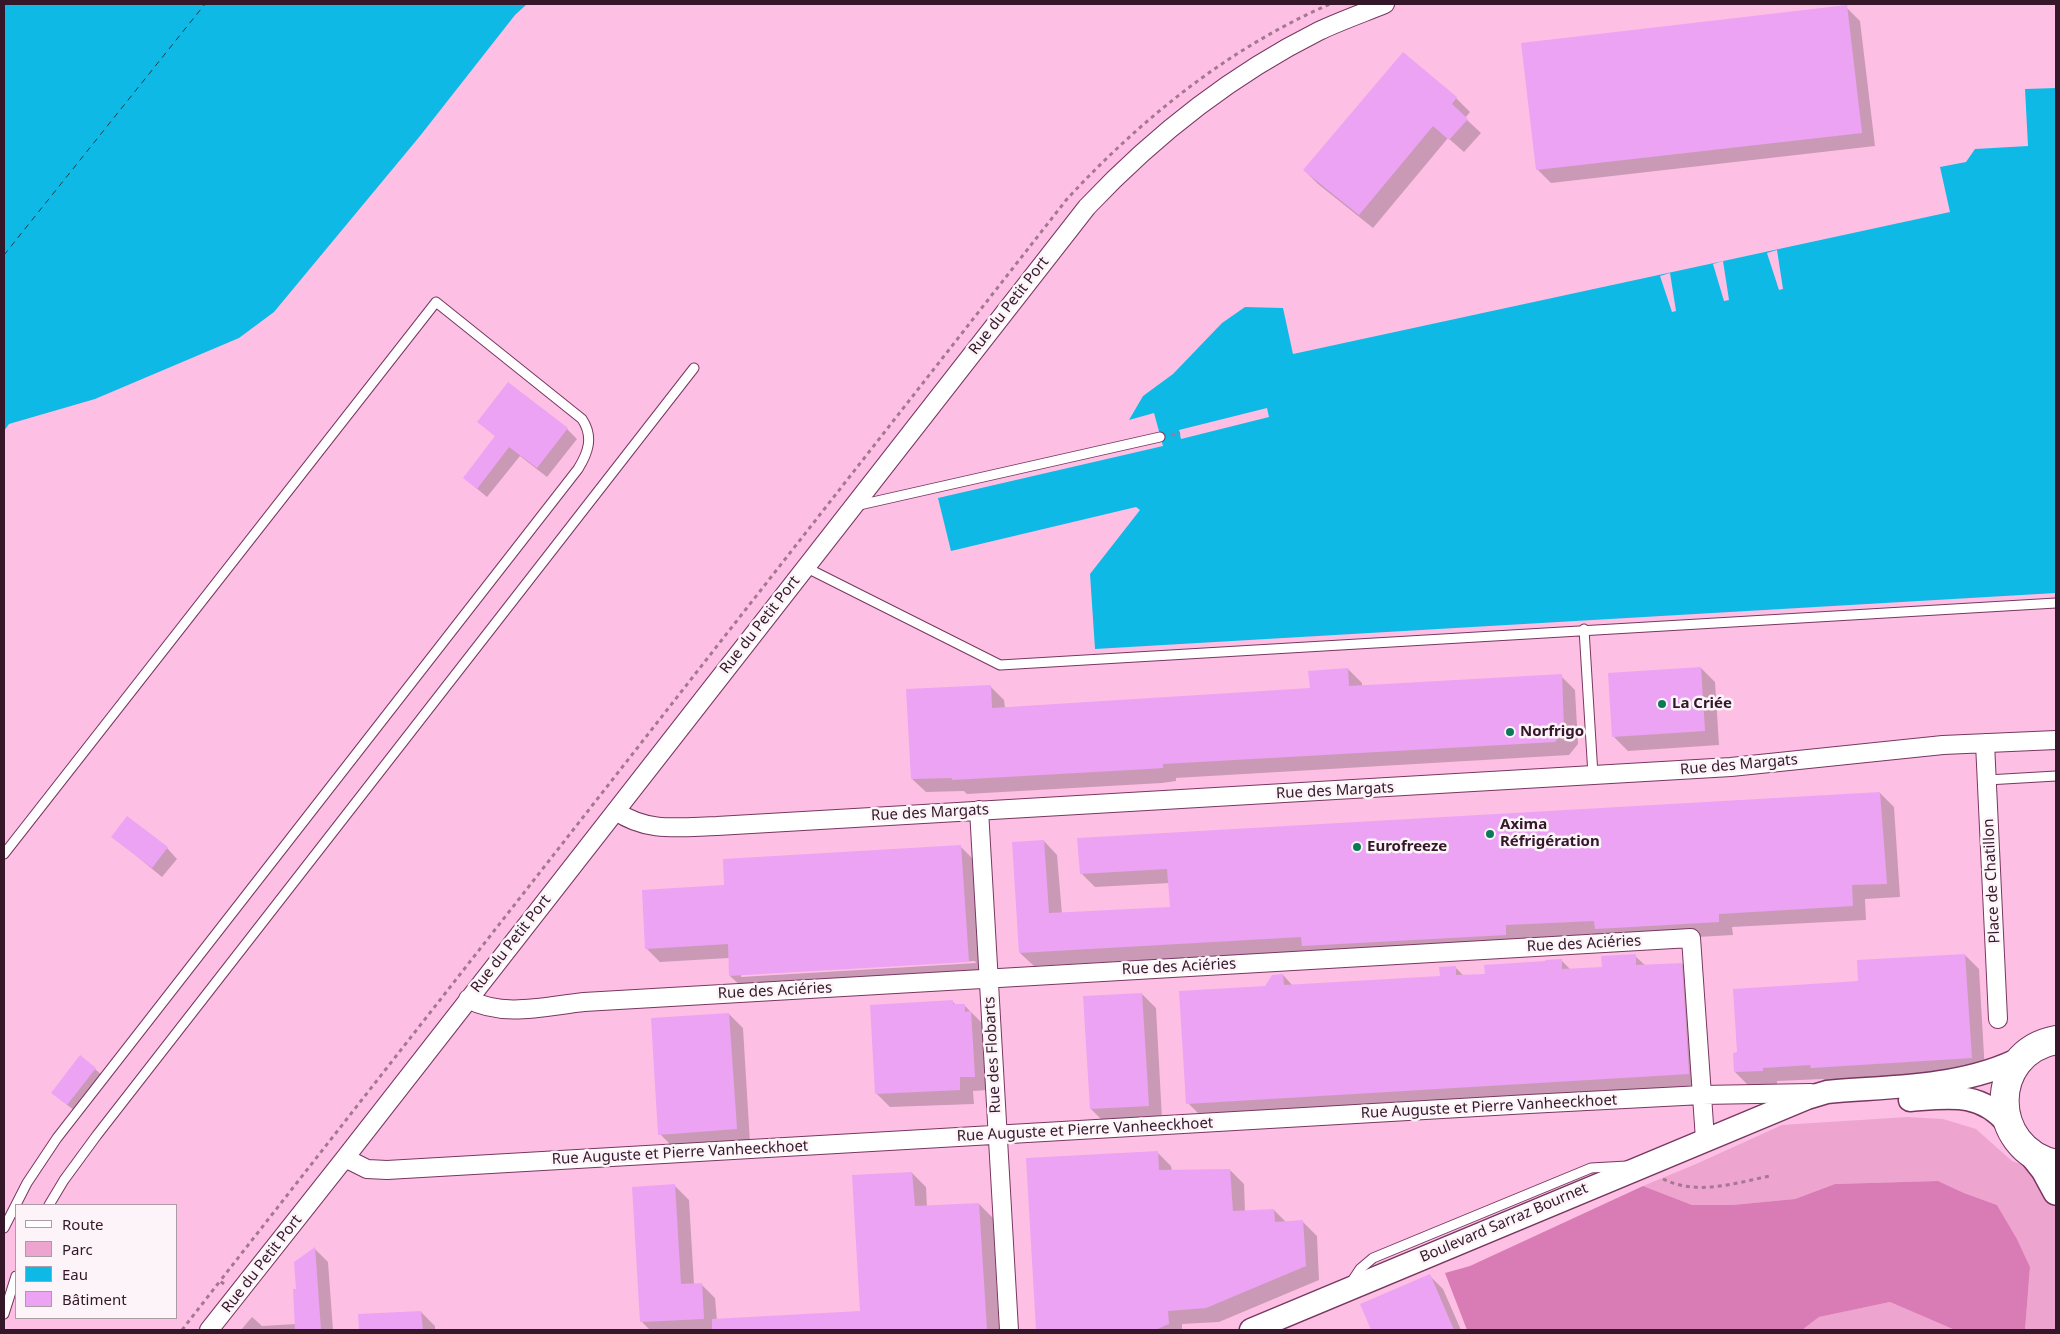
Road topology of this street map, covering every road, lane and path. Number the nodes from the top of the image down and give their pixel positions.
1 (1385, 4) edge
2 (694, 368) dead end
3 (1160, 437) dead end
4 (852, 507) junction
5 (805, 567) junction
6 (2056, 604) edge
7 (1584, 630) junction
8 (2056, 740) edge
9 (1985, 744) junction
10 (1593, 775) junction
11 (2056, 776) edge
12 (1987, 780) junction
13 (979, 810) junction
14 (616, 811) junction
15 (4, 854) edge
16 (989, 978) junction
17 (468, 999) junction
18 (1998, 1019) dead end
19 (2053, 1039) edge
20 (2023, 1057) junction
21 (1827, 1092) junction
22 (1702, 1096) junction
23 (1758, 1117) junction
24 (2008, 1124) junction
25 (998, 1135) junction
26 (1705, 1139) junction
27 (2029, 1152) junction
28 (346, 1158) junction
29 (2056, 1164) edge
30 (1644, 1165) junction
31 (1770, 1176) dead end
32 (2056, 1192) edge
33 (16, 1204) edge
34 (50, 1204) edge
35 (15, 1206) edge
36 (4, 1228) edge
37 (15, 1279) edge
38 (220, 1281) dead end
39 (4, 1314) edge
40 (182, 1330) edge
41 (209, 1330) edge
42 (1009, 1330) edge
43 (1251, 1330) edge

1 - 4 street, Rue du Petit Port
2 - 34 lane
3 - 4 lane
4 - 5 street, Rue du Petit Port
5 - 7 lane
5 - 14 street, Rue du Petit Port
6 - 7 lane
7 - 10 lane
8 - 9 street, Rue des Margats
9 - 10 street, Rue des Margats
9 - 12 street, Place de Chatillon
10 - 13 street, Rue des Margats
11 - 12 lane
12 - 18 street, Place de Chatillon
13 - 14 street, Rue des Margats
13 - 16 street, Rue des Flobarts
14 - 17 street, Rue du Petit Port
15 - 33 lane
16 - 17 street, Rue des Aciéries
16 - 22 street, Rue des Aciéries
16 - 25 street, Rue des Flobarts
17 - 28 street, Rue du Petit Port
19 - 20 main road
20 - 21 street, Boulevard Sarraz Bournet
20 - 24 main road
21 - 22 street, Rue Auguste et Pierre Vanheeckhoet
21 - 23 street, Boulevard Sarraz Bournet
22 - 25 street, Rue Auguste et Pierre Vanheeckhoet
22 - 26 street, Rue des Aciéries
23 - 24 street, Boulevard Sarraz Bournet
23 - 26 street, Boulevard Sarraz Bournet
24 - 27 main road
25 - 28 street, Rue Auguste et Pierre Vanheeckhoet
25 - 42 street, Rue des Flobarts
26 - 30 street, Boulevard Sarraz Bournet
27 - 29 main road
27 - 32 main road
28 - 41 street, Rue du Petit Port
30 - 31 path
30 - 43 street, Boulevard Sarraz Bournet
35 - 36 lane
37 - 39 lane
38 - 40 path

